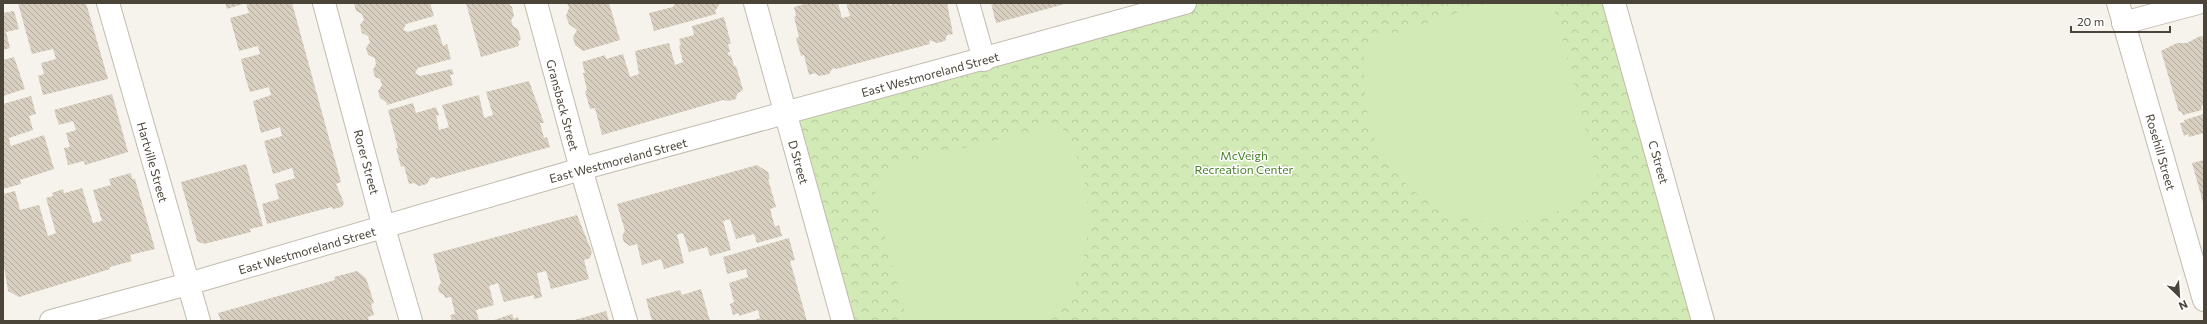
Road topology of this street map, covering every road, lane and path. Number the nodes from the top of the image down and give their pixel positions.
1 (108, 3) edge
2 (324, 3) edge
3 (536, 3) edge
4 (755, 3) edge
5 (968, 3) edge
6 (1183, 3) edge
7 (1614, 3) edge
8 (2198, 3) edge
9 (2121, 13) edge
10 (984, 60) junction
11 (786, 114) junction
12 (581, 169) junction
13 (384, 228) junction
14 (188, 284) junction
15 (2204, 300) edge
16 (51, 321) edge
17 (199, 321) edge
18 (411, 321) edge
19 (626, 321) edge
20 (843, 321) edge
21 (1703, 321) edge

1 - 14 street, Hartville Street
2 - 13 street, Rorer Street
3 - 12 street, Gransback Street
4 - 11 street, D Street
5 - 10 street
6 - 10 street, East Westmoreland Street
7 - 21 street, C Street
8 - 9 street
9 - 15 street, Rosehill Street
10 - 11 street, East Westmoreland Street
11 - 12 street, East Westmoreland Street
11 - 20 street, D Street
12 - 13 street, East Westmoreland Street
12 - 19 street, Gransback Street
13 - 14 street, East Westmoreland Street
13 - 18 street, Rorer Street
14 - 16 street, East Westmoreland Street
14 - 17 street, Hartville Street

